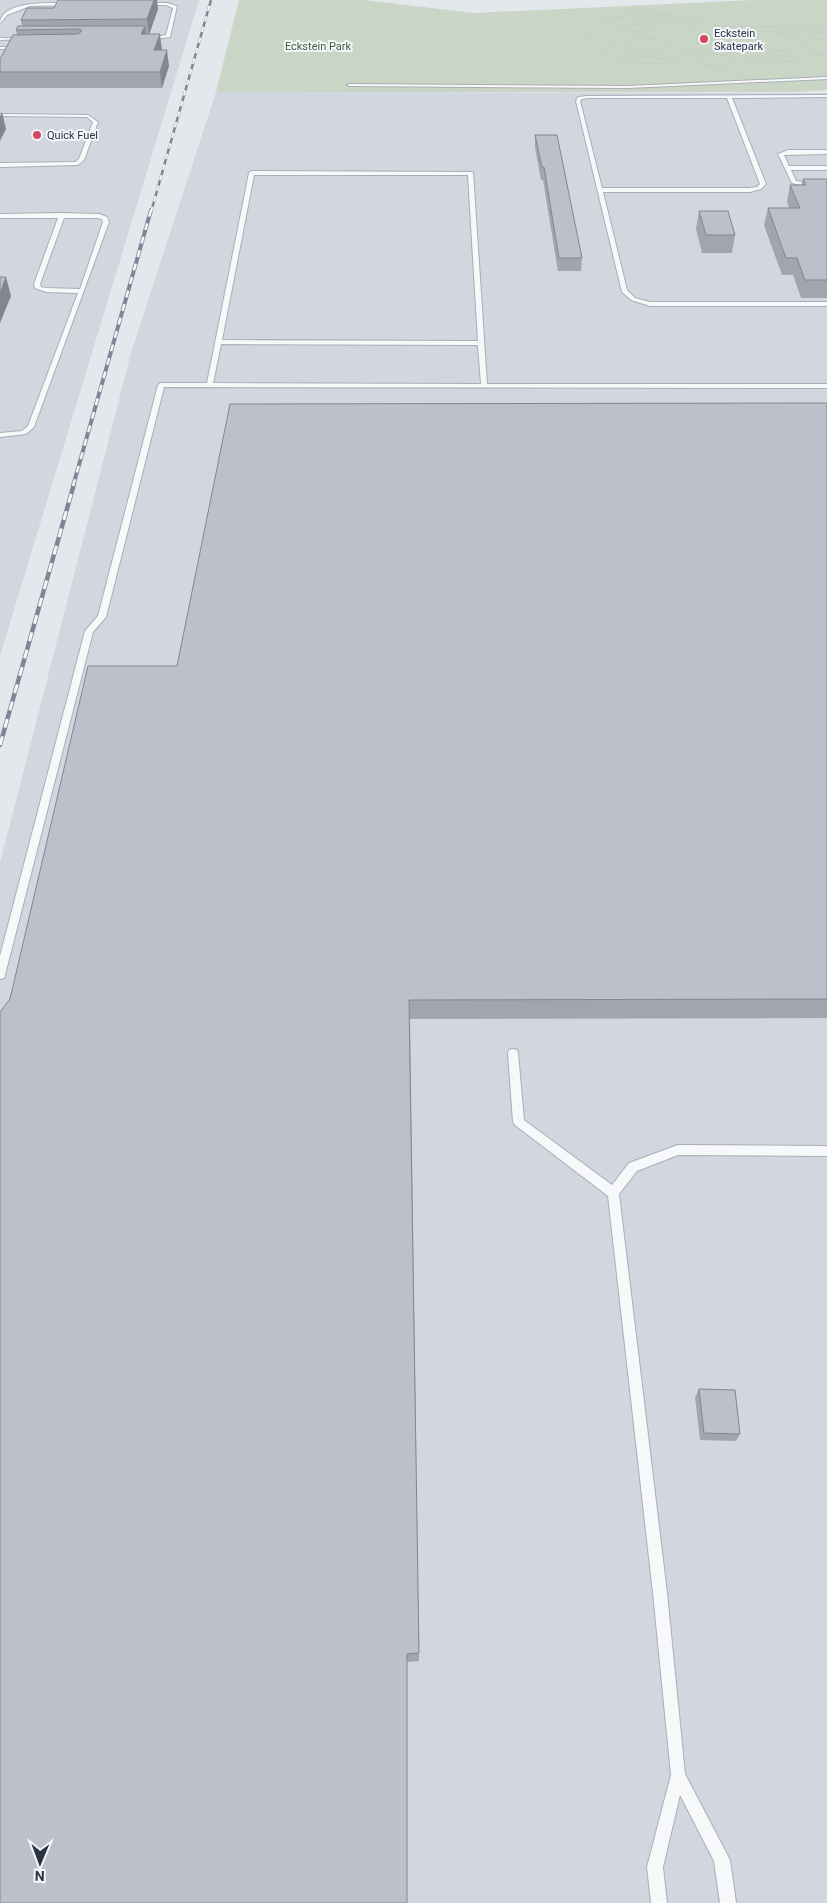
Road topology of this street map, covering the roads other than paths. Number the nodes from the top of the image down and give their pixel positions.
1 (77, 4) edge
2 (137, 4) edge
3 (0, 21) edge
4 (0, 39) edge
5 (34, 39) edge
6 (138, 39) edge
7 (0, 48) edge
8 (27, 48) edge
9 (827, 78) edge
10 (349, 85) dead end
11 (827, 96) edge
12 (729, 97) junction
13 (0, 115) edge
14 (827, 152) edge
15 (0, 165) edge
16 (787, 168) junction
17 (827, 168) edge
18 (827, 185) edge
19 (599, 190) junction
20 (0, 216) edge
21 (62, 216) junction
22 (82, 291) junction
23 (827, 304) edge
24 (219, 342) junction
25 (480, 344) junction
26 (210, 384) junction
27 (484, 385) junction
28 (827, 386) edge
29 (0, 434) edge
30 (0, 975) edge
31 (513, 1053) dead end
32 (827, 1151) edge
33 (613, 1193) junction
34 (678, 1775) junction
35 (659, 1903) edge
36 (728, 1903) edge

1 - 3 lane
2 - 6 lane
4 - 5 lane
7 - 8 lane
9 - 10 lane
11 - 12 lane
12 - 19 lane
12 - 19 lane
13 - 15 lane
14 - 16 lane
16 - 17 lane
16 - 18 lane
19 - 23 lane
20 - 21 lane
21 - 22 lane
21 - 22 lane
22 - 29 lane
24 - 25 lane
24 - 25 lane
24 - 26 lane
25 - 27 lane
26 - 27 lane
26 - 30 lane
27 - 28 lane
31 - 33 lane
32 - 33 lane
33 - 34 lane
34 - 35 lane
34 - 36 lane

